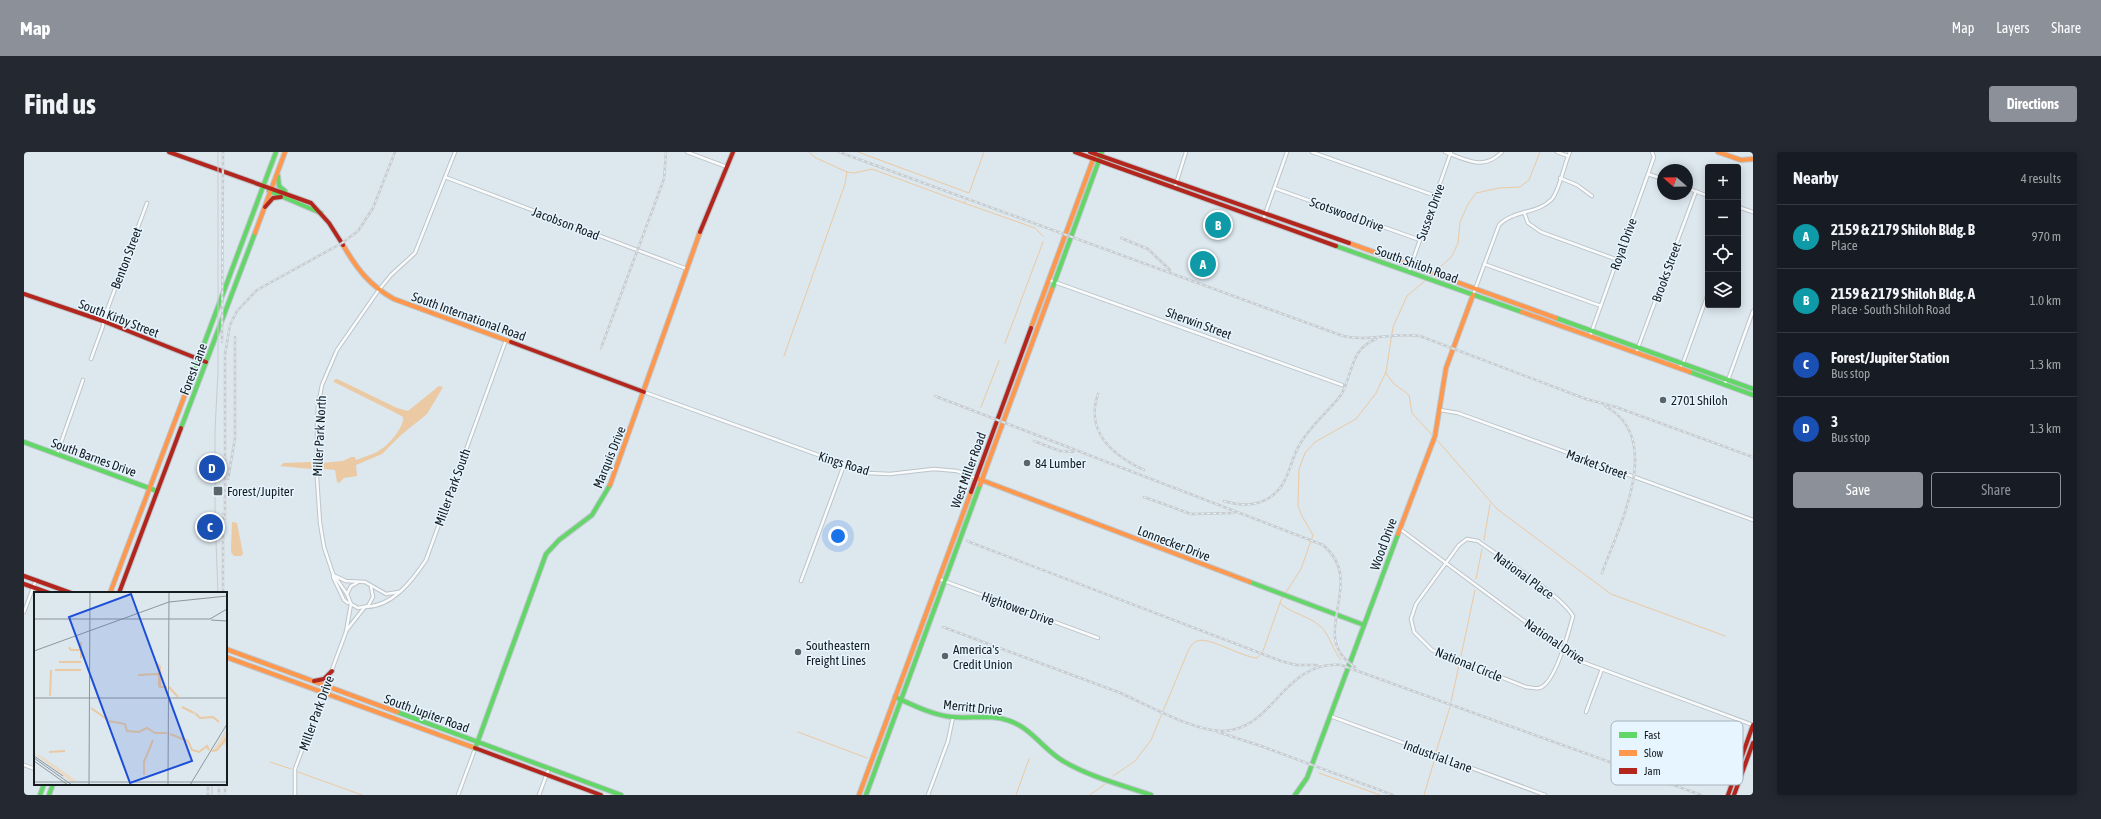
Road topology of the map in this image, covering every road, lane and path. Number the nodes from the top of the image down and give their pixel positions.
1 (169, 152) edge
2 (276, 152) edge
3 (286, 152) edge
4 (455, 152) edge
5 (687, 152) edge
6 (733, 152) edge
7 (1075, 152) edge
8 (1090, 152) edge
9 (1186, 152) edge
10 (1287, 152) edge
11 (1312, 152) edge
12 (1446, 152) edge
13 (1502, 152) edge
14 (1557, 152) edge
15 (1570, 152) edge
16 (1652, 152) edge
17 (1718, 152) edge
18 (1096, 153) edge
19 (1451, 153) edge
20 (1102, 154) edge
21 (1568, 156) junction
22 (1094, 159) junction
23 (1753, 159) edge
24 (1099, 160) junction
25 (727, 167) junction
26 (278, 172) junction
27 (1648, 174) junction
28 (445, 177) junction
29 (1657, 177) edge
30 (1560, 178) junction
31 (1175, 185) junction
32 (263, 186) junction
33 (1274, 188) junction
34 (271, 190) junction
35 (1693, 190) edge
36 (1696, 191) junction
37 (1705, 195) edge
38 (288, 196) junction
39 (1436, 196) junction
40 (1592, 196) dead end
41 (147, 203) dead end
42 (1741, 208) edge
43 (1524, 212) junction
44 (1753, 212) edge
45 (262, 213) junction
46 (1265, 214) junction
47 (1263, 220) junction
48 (1420, 240) junction
49 (1618, 260) junction
50 (1484, 264) junction
51 (1411, 265) junction
52 (686, 268) junction
53 (1409, 271) junction
54 (1049, 280) junction
55 (1054, 282) junction
56 (1475, 288) junction
57 (378, 291) junction
58 (24, 294) edge
59 (1473, 295) junction
60 (1705, 302) edge
61 (1601, 306) junction
62 (1753, 311) edge
63 (102, 321) junction
64 (1592, 330) junction
65 (1590, 336) junction
66 (506, 340) junction
67 (1638, 347) junction
68 (1636, 353) junction
69 (91, 359) dead end
70 (198, 359) junction
71 (206, 362) junction
72 (1683, 363) junction
73 (1679, 368) junction
74 (83, 380) dead end
75 (1728, 380) junction
76 (1723, 384) junction
77 (1342, 385) dead end
78 (1753, 389) edge
79 (644, 392) junction
80 (1753, 395) edge
81 (180, 407) junction
82 (188, 410) junction
83 (1440, 410) junction
84 (24, 442) edge
85 (165, 445) junction
86 (174, 448) junction
87 (56, 454) junction
88 (844, 465) junction
89 (976, 478) junction
90 (982, 480) junction
91 (149, 488) junction
92 (157, 491) junction
93 (1753, 520) edge
94 (1400, 529) junction
95 (1446, 563) junction
96 (332, 574) junction
97 (24, 576) edge
98 (941, 579) junction
99 (36, 580) junction
100 (801, 581) dead end
101 (359, 582) junction
102 (24, 584) edge
103 (370, 586) junction
104 (33, 587) junction
105 (401, 591) junction
106 (46, 592) edge
107 (68, 592) edge
108 (110, 592) edge
109 (119, 592) edge
110 (347, 594) junction
111 (351, 604) junction
112 (365, 608) junction
113 (24, 612) edge
114 (1364, 625) junction
115 (346, 632) junction
116 (1098, 638) dead end
117 (227, 649) edge
118 (1562, 650) junction
119 (227, 657) edge
120 (266, 664) junction
121 (1602, 669) junction
122 (263, 670) junction
123 (332, 671) junction
124 (314, 681) junction
125 (326, 686) junction
126 (324, 693) junction
127 (895, 697) junction
128 (900, 700) junction
129 (1586, 712) dead end
130 (402, 714) junction
131 (1330, 716) junction
132 (953, 717) junction
133 (399, 720) junction
134 (1742, 721) edge
135 (1743, 721) edge
136 (1753, 725) edge
137 (477, 742) junction
138 (1753, 743) edge
139 (475, 748) junction
140 (1743, 753) edge
141 (24, 765) edge
142 (549, 768) junction
143 (34, 769) edge
144 (1743, 770) edge
145 (546, 775) junction
146 (587, 782) junction
147 (44, 785) edge
148 (53, 785) edge
149 (1732, 785) edge
150 (1738, 785) edge
151 (584, 789) junction
152 (40, 795) edge
153 (49, 795) edge
154 (295, 795) edge
155 (458, 795) edge
156 (539, 795) edge
157 (601, 795) edge
158 (621, 795) edge
159 (859, 795) edge
160 (866, 795) edge
161 (928, 795) edge
162 (1151, 795) edge
163 (1295, 795) edge
164 (1545, 795) edge
165 (1728, 795) edge
166 (1734, 795) edge

1 - 32 main road, South International Road
2 - 32 main road, Forest Lane
3 - 26 main road, Forest Lane
4 - 28 street, Miller Park North
5 - 25 street
6 - 25 main road, Marquis Drive
7 - 22 main road, South Shiloh Road
8 - 18 main road, South Shiloh Road
9 - 31 street
10 - 33 street
11 - 39 street
12 - 19 street
13 - 19 street
14 - 21 street
15 - 21 street
16 - 27 street, Royal Drive
17 - 23 main road
18 - 20 main road, South Shiloh Road
18 - 22 main road, West Miller Road
19 - 39 street, Sussex Drive
20 - 24 main road
20 - 31 main road, South Shiloh Road
21 - 30 street
22 - 24 main road, South Shiloh Road
22 - 54 main road, West Miller Road
24 - 31 main road, South Shiloh Road
24 - 55 main road, West Miller Road
25 - 52 main road, Marquis Drive
26 - 34 main road, Forest Lane
26 - 38 main road
27 - 29 street
27 - 49 street, Royal Drive
28 - 52 street, Jacobson Road
28 - 57 street, Miller Park North
30 - 40 street
30 - 43 street
31 - 46 main road, South Shiloh Road
31 - 47 main road, South Shiloh Road
32 - 34 main road, South International Road
32 - 70 main road, Forest Lane
33 - 46 street
33 - 48 street, Scotswood Drive
34 - 38 main road, South International Road
34 - 45 main road, Forest Lane
35 - 36 street
36 - 37 street
36 - 67 street, Brooks Street
38 - 45 main road
38 - 57 main road, South International Road
39 - 48 street, Sussex Drive
41 - 63 street, Benton Street
42 - 44 street
43 - 49 street
43 - 50 street
45 - 71 main road, Forest Lane
46 - 47 street
46 - 51 main road, South Shiloh Road
47 - 53 main road, South Shiloh Road
48 - 51 street, Sussex Drive
49 - 61 street, Royal Drive
50 - 56 street
50 - 61 street
51 - 53 street, Sussex Drive
51 - 56 main road, South Shiloh Road
52 - 79 main road, Marquis Drive
53 - 59 main road, South Shiloh Road
54 - 55 street, Sherwin Street
54 - 89 main road, West Miller Road
55 - 77 street, Sherwin Street
55 - 90 main road, West Miller Road
56 - 59 street
56 - 64 main road, South Shiloh Road
57 - 66 main road, South International Road
57 - 96 street, Miller Park North
58 - 63 main road, South Kirby Street
59 - 65 main road, South Shiloh Road
59 - 83 main road, Wood Drive
60 - 72 street
61 - 64 street, Royal Drive
62 - 75 street
63 - 69 street, Benton Street
63 - 70 main road, South Kirby Street
64 - 65 street, Royal Drive
64 - 67 main road, South Shiloh Road
65 - 68 main road, South Shiloh Road
66 - 79 main road, South International Road
66 - 105 street, Miller Park South
67 - 68 street, Brooks Street
67 - 72 main road, South Shiloh Road
68 - 73 main road, South Shiloh Road
70 - 71 main road, South Kirby Street
70 - 81 main road, Forest Lane
71 - 82 main road, Forest Lane
72 - 73 street
72 - 75 main road, South Shiloh Road
73 - 76 main road, South Shiloh Road
74 - 87 street
75 - 76 street
75 - 78 main road, South Shiloh Road
76 - 80 main road, South Shiloh Road
79 - 88 street, Kings Road
79 - 137 main road, Marquis Drive
81 - 82 main road
81 - 85 main road, Forest Lane
82 - 86 main road, Forest Lane
83 - 93 street, Market Street
83 - 94 main road, Wood Drive
84 - 87 main road, South Barnes Drive
85 - 86 main road
85 - 91 main road, Forest Lane
86 - 92 main road, Forest Lane
87 - 91 main road, South Barnes Drive
88 - 89 street, Kings Road
88 - 100 street
89 - 90 main road, Lonnecker Drive
89 - 98 main road, West Miller Road
90 - 98 main road, West Miller Road
90 - 114 main road, Lonnecker Drive
91 - 92 main road, South Barnes Drive
91 - 108 main road, Forest Lane
92 - 109 main road, Forest Lane
94 - 95 street, National Drive
94 - 114 main road, Wood Drive
95 - 118 street, National Drive
95 - 118 street, National Place
95 - 118 street, National Circle
96 - 101 street
96 - 110 street, Miller Park North
96 - 111 street
97 - 99 main road
98 - 116 street, Hightower Drive
98 - 127 main road, West Miller Road
98 - 128 main road, West Miller Road
99 - 104 street
99 - 107 main road
101 - 103 street
101 - 110 street
102 - 104 main road
103 - 105 street
103 - 112 street
104 - 106 main road
104 - 113 street
105 - 112 street, Miller Park South
110 - 111 street, Miller Park North
111 - 112 street
111 - 115 street, Miller Park North
112 - 115 street
114 - 131 main road, Wood Drive
115 - 123 street, Miller Park Drive
117 - 120 main road, South Jupiter Road
118 - 121 street, National Drive
119 - 122 main road, South Jupiter Road
120 - 122 main road
120 - 124 main road, South Jupiter Road
121 - 129 street
121 - 134 street, National Drive
122 - 126 main road, South Jupiter Road
123 - 124 main road
123 - 125 street, Miller Park Drive
124 - 125 main road, South Jupiter Road
125 - 126 street, Miller Park Drive
125 - 130 main road, South Jupiter Road
126 - 133 main road, South Jupiter Road
126 - 154 street, Miller Park Drive
127 - 128 main road, Merritt Drive
127 - 159 main road, West Miller Road
128 - 132 main road, Merritt Drive
128 - 160 main road, West Miller Road
130 - 133 main road
130 - 137 main road, South Jupiter Road
131 - 163 main road, Wood Drive
131 - 164 street, Industrial Lane
132 - 161 street
132 - 162 main road, Merritt Drive
133 - 139 main road, South Jupiter Road
135 - 136 street, National Drive
136 - 140 main road
137 - 139 main road, Marquis Drive
137 - 142 main road, South Jupiter Road
138 - 144 main road
139 - 145 main road, South Jupiter Road
139 - 155 street, Marquis Drive
141 - 143 street
142 - 145 street
142 - 146 main road, South Jupiter Road
145 - 151 main road, South Jupiter Road
145 - 156 street
146 - 151 main road
146 - 158 main road, South Jupiter Road
147 - 152 main road
148 - 153 main road
149 - 165 main road
150 - 166 main road
151 - 157 main road, South Jupiter Road

